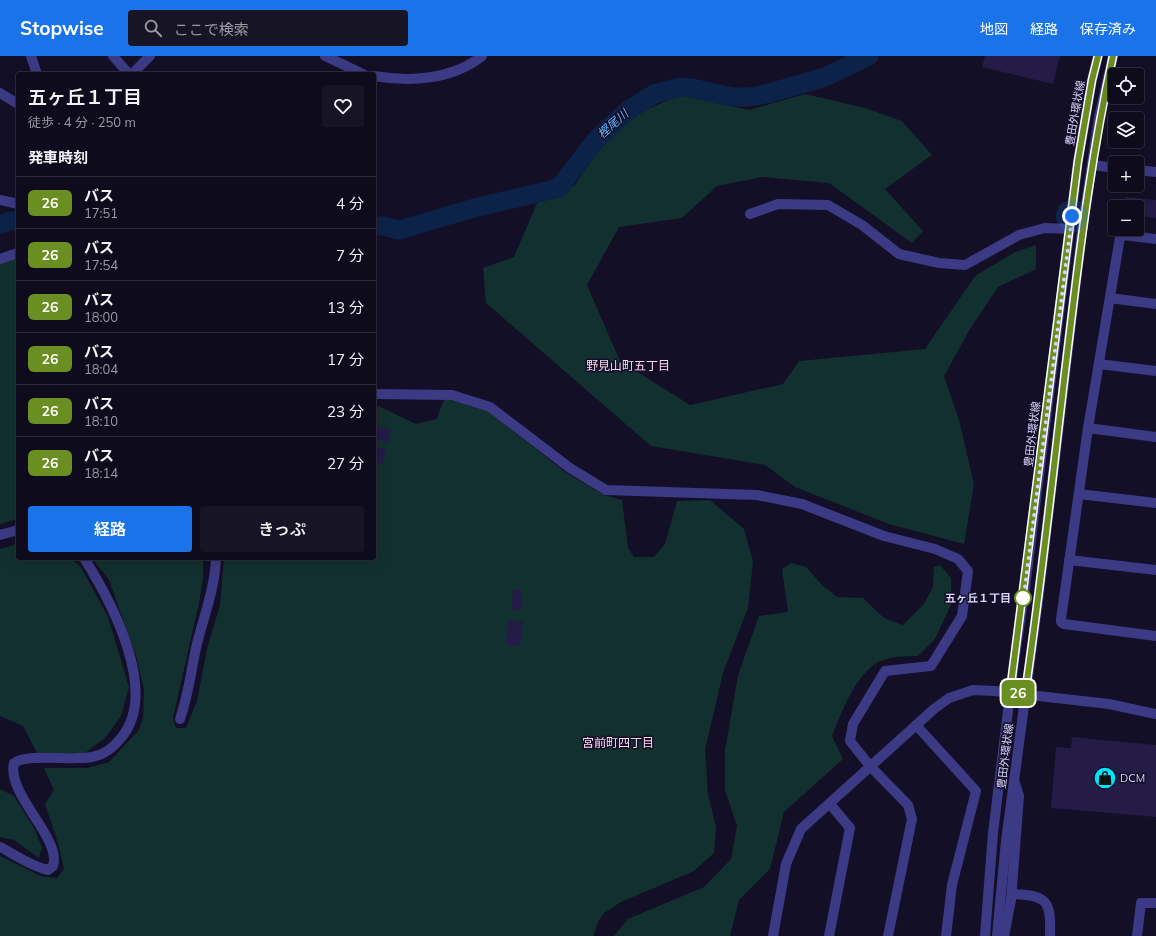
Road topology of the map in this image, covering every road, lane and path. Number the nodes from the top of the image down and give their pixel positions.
1 (31, 56) edge
2 (113, 56) edge
3 (150, 56) edge
4 (325, 56) edge
5 (482, 56) edge
6 (1098, 56) edge
7 (1112, 56) edge
8 (466, 60) edge
9 (35, 72) edge
10 (129, 72) edge
11 (133, 72) edge
12 (355, 72) edge
13 (376, 76) edge
14 (0, 93) edge
15 (16, 103) edge
16 (1093, 165) junction
17 (1108, 167) edge
18 (1144, 171) edge
19 (1156, 172) edge
20 (0, 200) edge
21 (16, 204) edge
22 (750, 214) dead end
23 (1070, 229) junction
24 (1156, 239) edge
25 (16, 254) edge
26 (0, 259) edge
27 (1110, 298) junction
28 (1156, 304) edge
29 (1099, 364) junction
30 (1156, 371) edge
31 (376, 394) edge
32 (1088, 428) junction
33 (1156, 437) edge
34 (1079, 494) junction
35 (1156, 504) edge
36 (16, 531) edge
37 (0, 535) edge
38 (85, 560) edge
39 (216, 560) edge
40 (1069, 560) junction
41 (1156, 570) edge
42 (1156, 636) edge
43 (1010, 692) junction
44 (1025, 694) junction
45 (1156, 714) edge
46 (180, 719) dead end
47 (916, 725) junction
48 (870, 766) junction
49 (1014, 779) junction
50 (830, 804) junction
51 (0, 847) edge
52 (1012, 894) junction
53 (1156, 903) edge
54 (774, 936) edge
55 (829, 936) edge
56 (888, 936) edge
57 (946, 936) edge
58 (985, 936) edge
59 (997, 936) edge
60 (1004, 936) edge
61 (1050, 936) edge
62 (1138, 936) edge

1 - 9 street
2 - 10 street
3 - 11 street
4 - 12 street
5 - 8 street
6 - 23 street, 豊田外環状線
7 - 16 street, 豊田外環状線
8 - 13 street
14 - 15 street
16 - 17 street
16 - 44 street, 豊田外環状線
18 - 19 street
20 - 21 street
22 - 23 street
23 - 43 street, 豊田外環状線
24 - 27 street
25 - 26 street
27 - 28 street
27 - 29 street
29 - 30 street
29 - 32 street
31 - 48 street
32 - 33 street
32 - 34 street
34 - 35 street
34 - 40 street
36 - 37 street
38 - 51 street
39 - 46 street
40 - 41 street
40 - 42 street
43 - 44 street
43 - 47 street
43 - 58 street, 豊田外環状線
44 - 45 street
44 - 49 street, 豊田外環状線
47 - 48 street
47 - 57 street
48 - 50 street
48 - 56 street
49 - 52 street
49 - 59 street, 豊田外環状線
50 - 54 street
50 - 55 street
52 - 60 street
52 - 61 street
53 - 62 street

